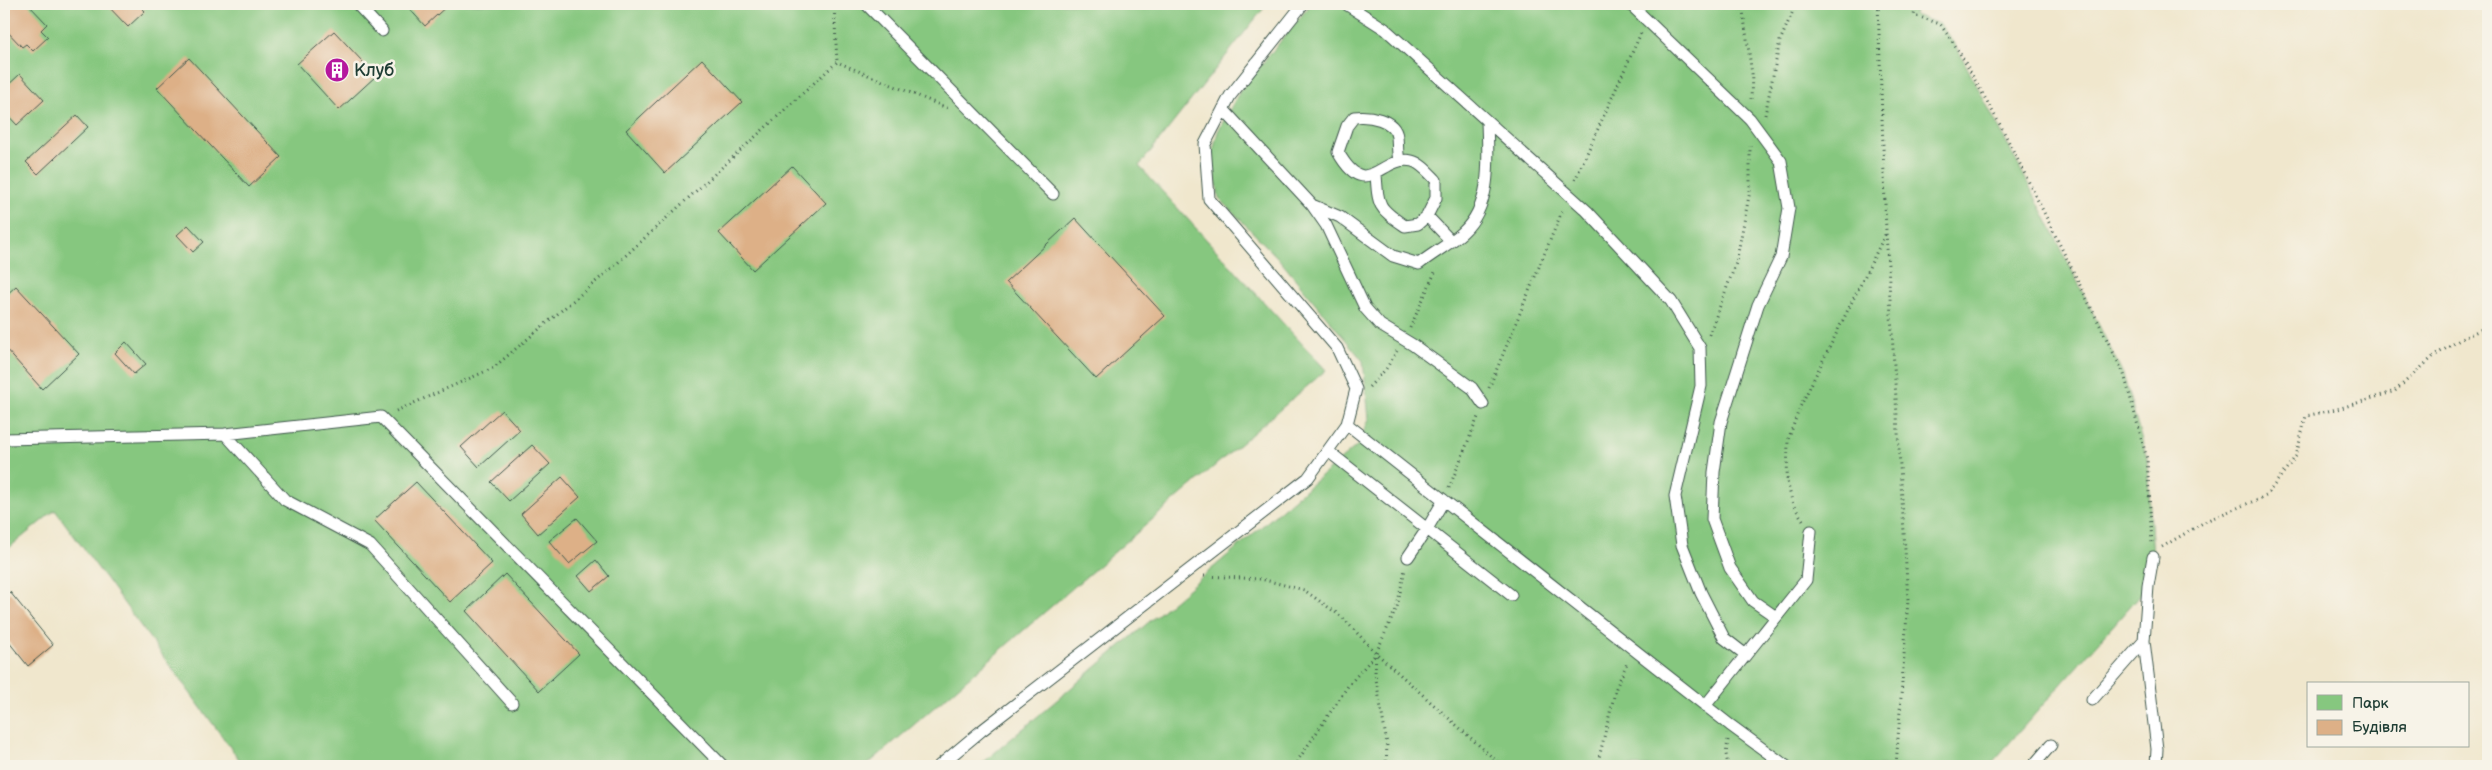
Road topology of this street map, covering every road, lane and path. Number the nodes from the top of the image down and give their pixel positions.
1 (357, 4) edge
2 (834, 4) edge
3 (866, 4) edge
4 (1303, 4) edge
5 (1346, 4) edge
6 (1630, 4) edge
7 (1742, 4) edge
8 (1796, 4) edge
9 (1878, 4) edge
10 (1916, 4) edge
11 (1647, 19) junction
12 (382, 31) dead end
13 (836, 62) junction
14 (1223, 108) junction
15 (950, 110) dead end
16 (1750, 119) junction
17 (1487, 121) junction
18 (1761, 133) junction
19 (1399, 160) junction
20 (1376, 174) junction
21 (1053, 194) dead end
22 (1568, 195) junction
23 (1312, 205) junction
24 (1427, 216) junction
25 (1886, 231) junction
26 (1450, 240) junction
27 (2488, 326) edge
28 (1700, 348) junction
29 (1483, 404) junction
30 (381, 417) junction
31 (1347, 424) junction
32 (225, 434) junction
33 (4, 439) edge
34 (1328, 451) junction
35 (1444, 500) junction
36 (1428, 529) junction
37 (1811, 531) joint
38 (1408, 557) joint
39 (2153, 557) junction
40 (1181, 576) junction
41 (1511, 595) dead end
42 (1776, 617) junction
43 (2144, 641) junction
44 (1633, 650) junction
45 (1376, 653) junction
46 (1746, 655) junction
47 (2092, 700) dead end
48 (512, 703) dead end
49 (1705, 706) junction
50 (1730, 725) junction
51 (2051, 745) dead end
52 (723, 766) edge
53 (939, 766) edge
54 (1294, 766) edge
55 (1386, 766) edge
56 (1502, 766) edge
57 (1597, 766) edge
58 (1728, 766) edge
59 (1786, 766) edge
60 (1896, 766) edge
61 (2033, 766) edge
62 (2156, 766) edge

1 - 12 lane
2 - 13 path
3 - 21 lane
4 - 14 lane
5 - 17 lane
6 - 11 lane
7 - 16 path
8 - 18 path
9 - 25 path
10 - 39 path
11 - 16 lane
11 - 22 path
13 - 15 path
13 - 30 path
14 - 23 lane
14 - 31 lane
16 - 18 lane
16 - 28 path
17 - 22 lane
17 - 26 lane
18 - 42 lane
19 - 20 lane
19 - 20 lane
19 - 24 lane
20 - 24 lane
22 - 28 lane
22 - 29 path
23 - 26 lane
23 - 29 lane
24 - 26 lane
25 - 37 path
25 - 60 path
27 - 39 path
28 - 46 lane
29 - 35 path
30 - 32 lane
30 - 52 lane
31 - 34 lane
31 - 35 lane
32 - 33 lane
32 - 48 lane
34 - 36 lane
34 - 40 lane
35 - 36 lane
35 - 44 lane
36 - 38 lane
36 - 41 lane
37 - 42 lane
38 - 45 path
39 - 43 lane
40 - 45 path
40 - 53 lane
42 - 46 lane
43 - 47 lane
43 - 62 lane
44 - 49 lane
44 - 57 path
45 - 54 path
45 - 55 path
45 - 56 path
46 - 49 lane
49 - 50 lane
50 - 58 path
50 - 59 lane
51 - 61 lane

